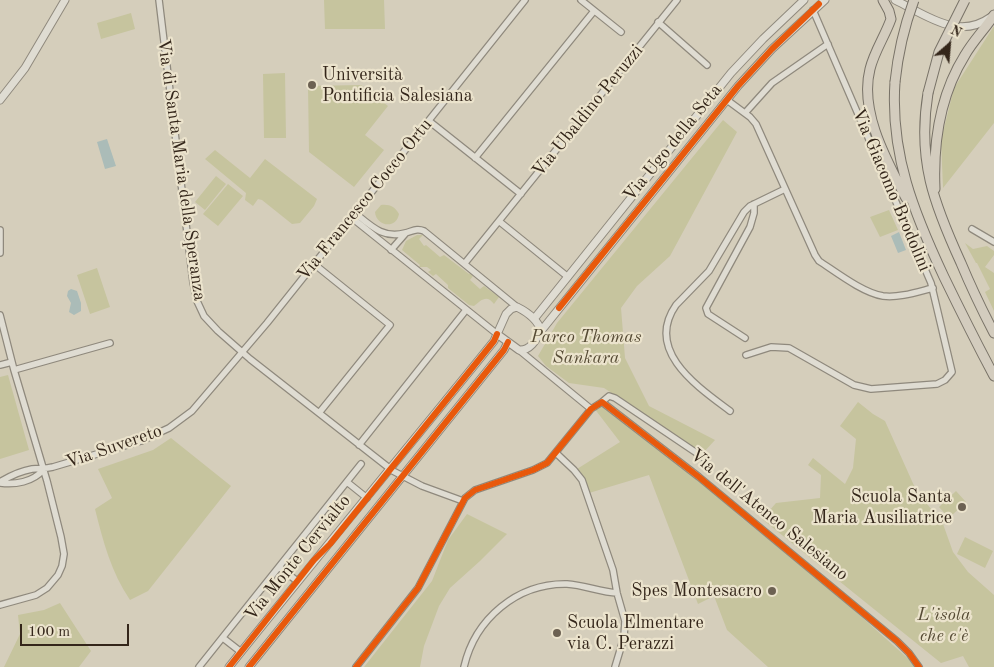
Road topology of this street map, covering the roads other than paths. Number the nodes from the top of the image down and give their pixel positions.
1 (65, 0) edge
2 (158, 0) edge
3 (525, 0) edge
4 (581, 0) edge
5 (677, 0) edge
6 (804, 0) edge
7 (883, 0) edge
8 (895, 0) edge
9 (914, 0) edge
10 (964, 0) edge
11 (820, 3) edge
12 (594, 10) junction
13 (994, 15) edge
14 (658, 22) junction
15 (621, 32) dead end
16 (828, 44) junction
17 (706, 65) dead end
18 (0, 100) edge
19 (727, 100) junction
20 (745, 113) junction
21 (429, 121) junction
22 (475, 158) junction
23 (785, 188) junction
24 (522, 194) junction
25 (754, 204) junction
26 (936, 204) junction
27 (353, 215) junction
28 (500, 222) junction
29 (920, 222) junction
30 (972, 229) dead end
31 (0, 230) edge
32 (407, 233) junction
33 (994, 242) edge
34 (391, 250) junction
35 (0, 253) edge
36 (314, 264) junction
37 (466, 264) junction
38 (568, 277) junction
39 (933, 288) junction
40 (517, 307) junction
41 (466, 310) junction
42 (0, 317) edge
43 (534, 319) junction
44 (541, 331) junction
45 (994, 333) edge
46 (497, 334) junction
47 (745, 338) dead end
48 (508, 342) junction
49 (110, 343) dead end
50 (519, 350) junction
51 (242, 352) junction
52 (746, 355) dead end
53 (12, 362) junction
54 (0, 366) edge
55 (14, 370) junction
56 (994, 376) edge
57 (602, 402) junction
58 (592, 408) junction
59 (730, 411) dead end
60 (319, 413) junction
61 (358, 445) junction
62 (556, 453) junction
63 (704, 458) dead end
64 (361, 464) dead end
65 (390, 469) junction
66 (44, 470) junction
67 (402, 476) junction
68 (347, 482) junction
69 (0, 483) edge
70 (368, 498) junction
71 (463, 501) junction
72 (279, 567) junction
73 (297, 581) junction
74 (617, 593) junction
75 (0, 605) edge
76 (223, 638) junction
77 (241, 652) junction
78 (199, 667) edge
79 (229, 667) edge
80 (249, 667) edge
81 (356, 667) edge
82 (464, 667) edge
83 (615, 667) edge
84 (919, 667) edge

1 - 18 street
2 - 51 street, Via di Santa Maria della Speranza
3 - 21 street, Via Francesco Cocco Ortu
4 - 12 street
5 - 14 street, Via Ubaldino Peruzzi
6 - 38 street, Via Ugo della Seta
7 - 29 main road
8 - 13 street
9 - 29 main road, bridge
10 - 26 main road, bridge
11 - 16 street, Via Giacomo Brodolini
11 - 19 street, Via Ugo della Seta
12 - 15 street
12 - 22 street
13 - 26 main road
14 - 17 street
14 - 24 street, Via Ubaldino Peruzzi
16 - 20 street
16 - 39 street, Via Giacomo Brodolini
19 - 20 street
19 - 44 street, Via Ugo della Seta
20 - 23 street
21 - 22 street
21 - 27 street, Via Francesco Cocco Ortu
22 - 24 street
23 - 25 street
23 - 39 street
24 - 28 street, Via Ubaldino Peruzzi
25 - 47 street
25 - 59 street
26 - 45 main road
27 - 32 street
27 - 34 street
27 - 36 street, Via Francesco Cocco Ortu
28 - 37 street, Via Ubaldino Peruzzi
28 - 38 street
29 - 56 main road
30 - 33 street
31 - 35 street
32 - 34 street
32 - 37 street
34 - 41 street
36 - 51 street, Via Francesco Cocco Ortu
36 - 60 street
37 - 40 street
38 - 43 street, Via Ugo della Seta
39 - 52 street, Via Giacomo Brodolini
40 - 43 street
40 - 46 street
41 - 46 street
41 - 61 street
42 - 53 street
43 - 44 street
44 - 50 street
46 - 48 street
46 - 65 street, Via Monte Cervialto
48 - 50 street
48 - 67 street, Via Monte Cervialto
49 - 55 street
50 - 58 street
51 - 60 street, Via di Santa Maria della Speranza
51 - 66 street, Via Suvereto
53 - 54 street
53 - 55 street
55 - 66 street
57 - 58 street
57 - 63 street
57 - 84 street, Via dell'Ateneo Salesiano
58 - 62 street
60 - 61 street, Via di Santa Maria della Speranza
61 - 65 street, Via di Santa Maria della Speranza
62 - 71 street
62 - 74 street
64 - 68 street, Via Monte Cervialto
65 - 67 street, Via di Santa Maria della Speranza
65 - 70 street, Via Monte Cervialto
66 - 69 street, Via Suvereto
66 - 69 street, Via Suvereto
66 - 75 street
67 - 71 street, Via di Santa Maria della Speranza
67 - 80 street, Via Monte Cervialto
68 - 70 street, Via Monte Cervialto
68 - 72 street, Via Monte Cervialto
70 - 73 street, Via Monte Cervialto
71 - 81 street
72 - 73 street, Via Monte Cervialto
72 - 76 street, Via Monte Cervialto
73 - 77 street, Via Monte Cervialto
74 - 82 street
74 - 83 street
76 - 77 street
76 - 78 street, Via Monte Cervialto
77 - 79 street, Via Monte Cervialto

